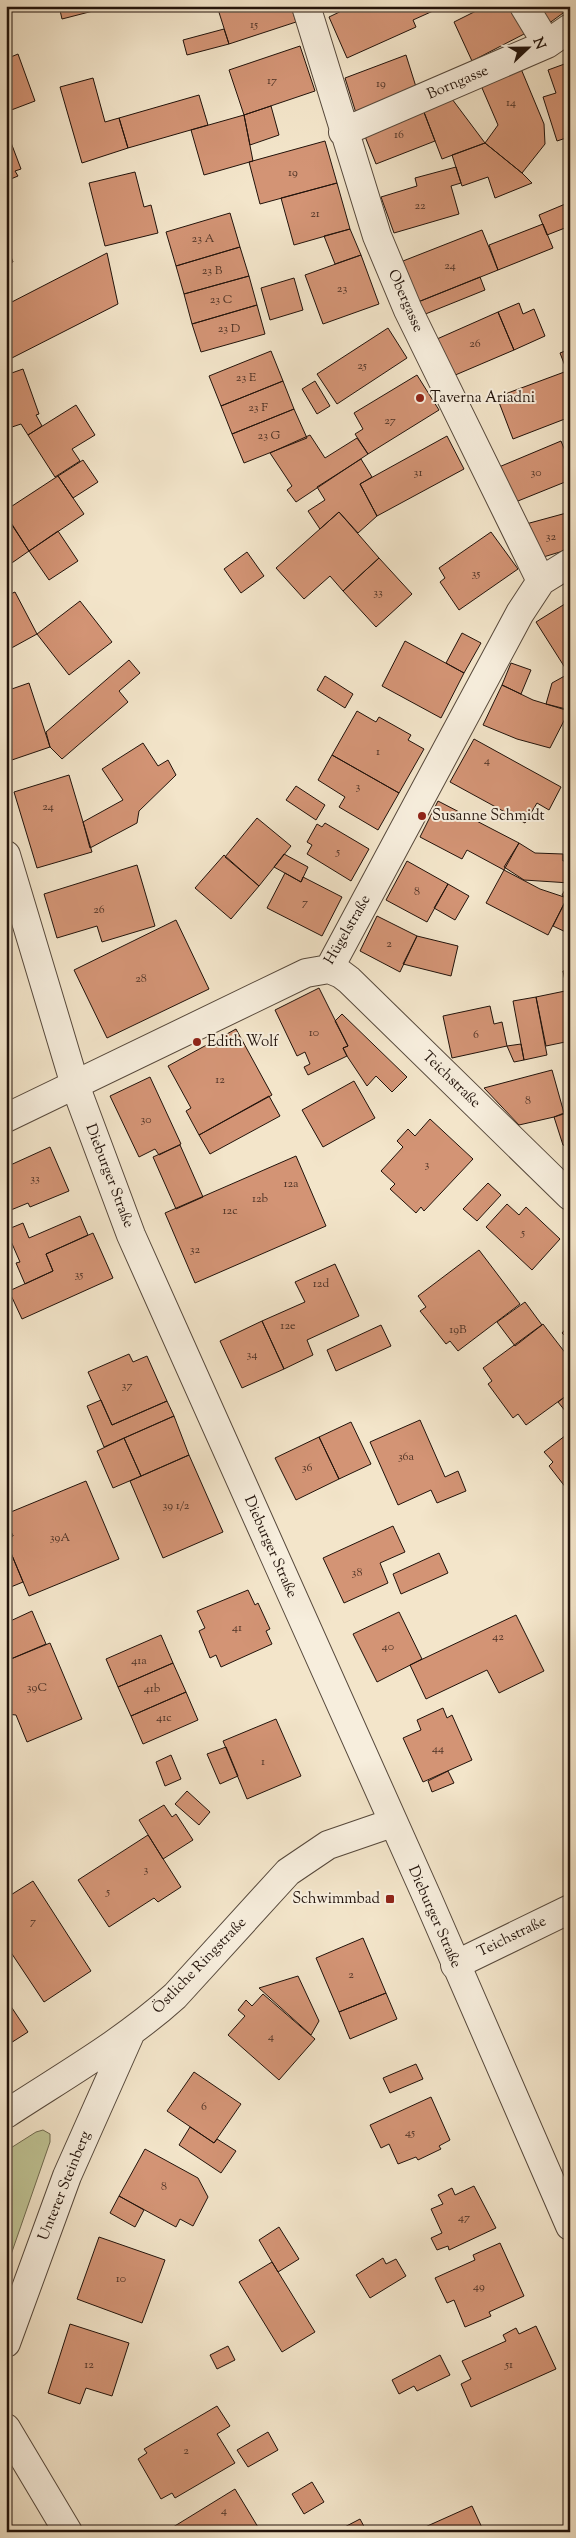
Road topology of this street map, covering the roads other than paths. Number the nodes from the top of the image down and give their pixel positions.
1 (306, 6) edge
2 (524, 6) edge
3 (570, 28) edge
4 (547, 44) junction
5 (343, 132) junction
6 (570, 563) edge
7 (541, 582) junction
8 (6, 855) edge
9 (329, 969) junction
10 (75, 1085) junction
11 (6, 1118) edge
12 (570, 1196) edge
13 (392, 1823) junction
14 (570, 1910) edge
15 (455, 1965) junction
16 (131, 2032) junction
17 (6, 2114) edge
18 (570, 2226) edge
19 (6, 2343) edge
20 (6, 2428) edge
21 (68, 2532) edge

1 - 5 street, Obergasse
2 - 4 street
3 - 4 street, Borngasse
4 - 5 street, Borngasse
5 - 7 street, Obergasse
6 - 7 street
7 - 9 street, Hügelstraße
8 - 10 street, Dieburger Straße
9 - 10 street, Hügelstraße
9 - 12 street, Teichstraße
10 - 11 street, Hügelstraße
10 - 13 street, Dieburger Straße
13 - 15 street, Dieburger Straße
13 - 16 street, Östliche Ringstraße
14 - 15 street, Teichstraße
15 - 18 street, Dieburger Straße
16 - 17 street, Östliche Ringstraße
16 - 19 street, Unterer Steinberg
20 - 21 street

